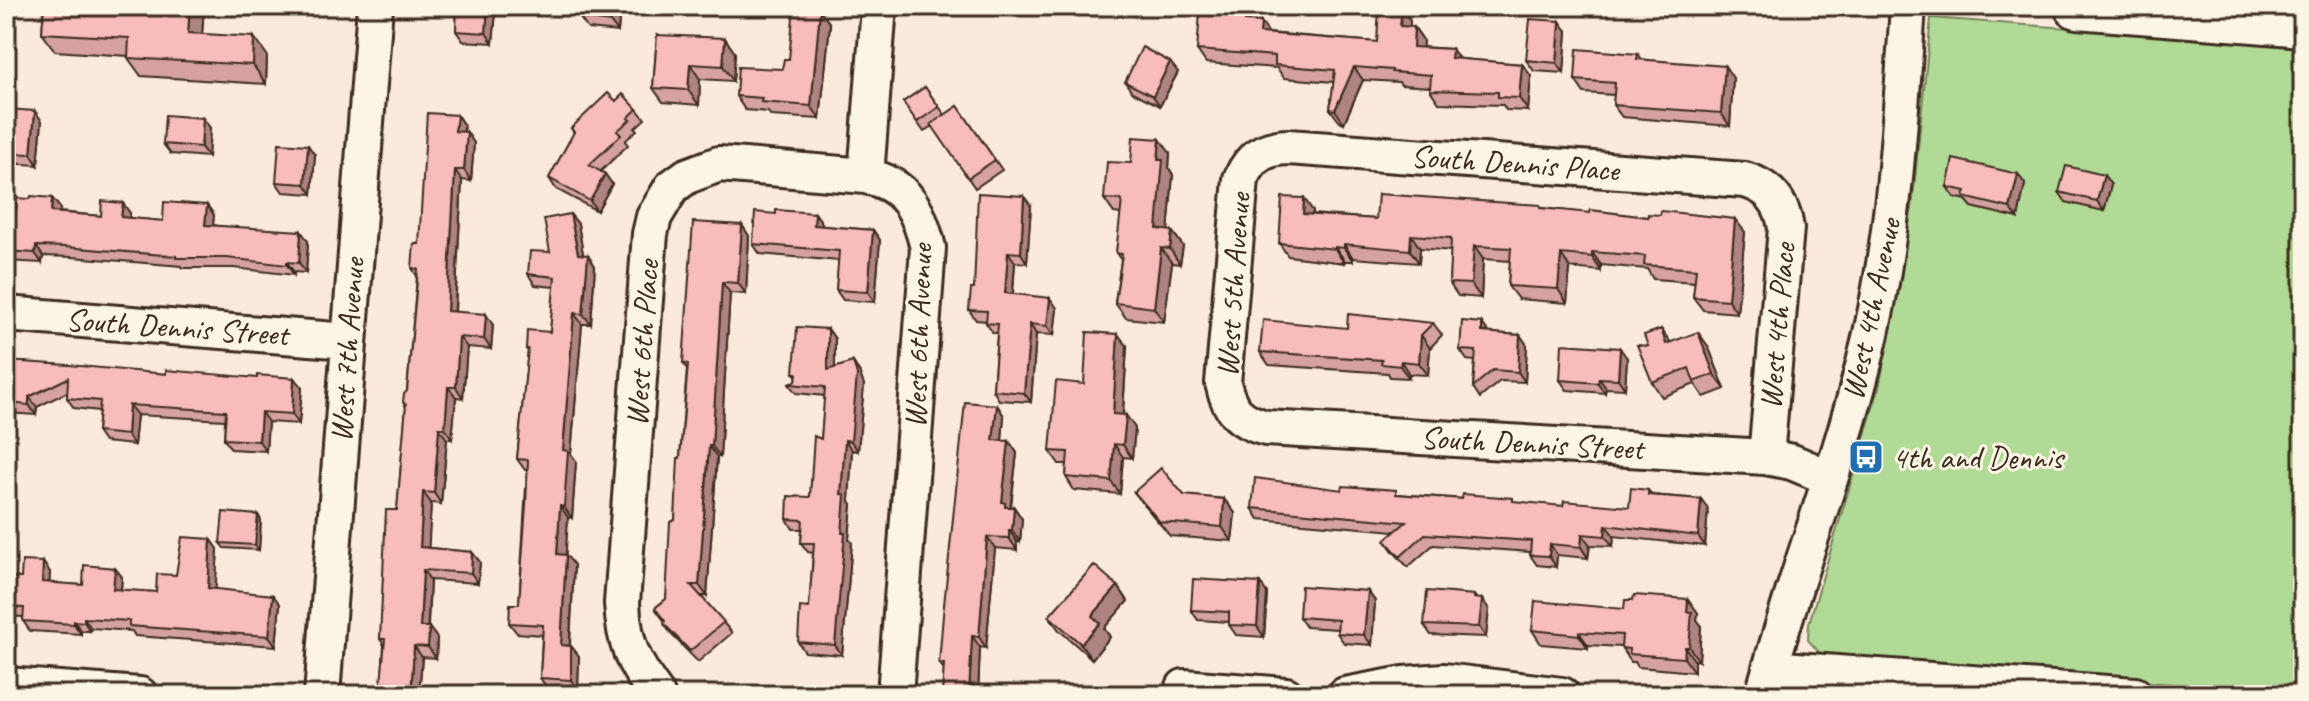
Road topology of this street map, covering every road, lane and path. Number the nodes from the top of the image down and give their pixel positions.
1 (375, 6) edge
2 (879, 6) edge
3 (1908, 6) edge
4 (2077, 6) edge
5 (2303, 6) edge
6 (2205, 17) junction
7 (2303, 24) edge
8 (1253, 158) joint
9 (866, 176) junction
10 (1774, 197) joint
11 (6, 314) edge
12 (348, 341) junction
13 (1234, 413) joint
14 (1766, 457) junction
15 (1830, 478) junction
16 (1766, 682) edge
17 (6, 685) edge
18 (1184, 687) dead end
19 (140, 695) edge
20 (322, 695) edge
21 (657, 695) edge
22 (895, 695) edge
23 (1286, 695) edge
24 (1345, 695) edge
25 (1562, 695) edge
26 (2135, 695) edge

1 - 12 street, West 7th Avenue
2 - 9 street
3 - 15 street, West 4th Avenue
4 - 6 highway
5 - 6 highway
6 - 7 highway
8 - 10 street, South Dennis Place
8 - 13 street, West 5th Avenue
9 - 21 street, West 6th Place
9 - 22 street, West 6th Avenue
10 - 14 street, West 4th Place
11 - 12 street, South Dennis Street
12 - 20 street, West 7th Avenue
13 - 14 street, South Dennis Street
14 - 15 street, South Dennis Street
15 - 16 street, West 4th Avenue
16 - 26 street
17 - 19 street
18 - 23 street
24 - 25 street

